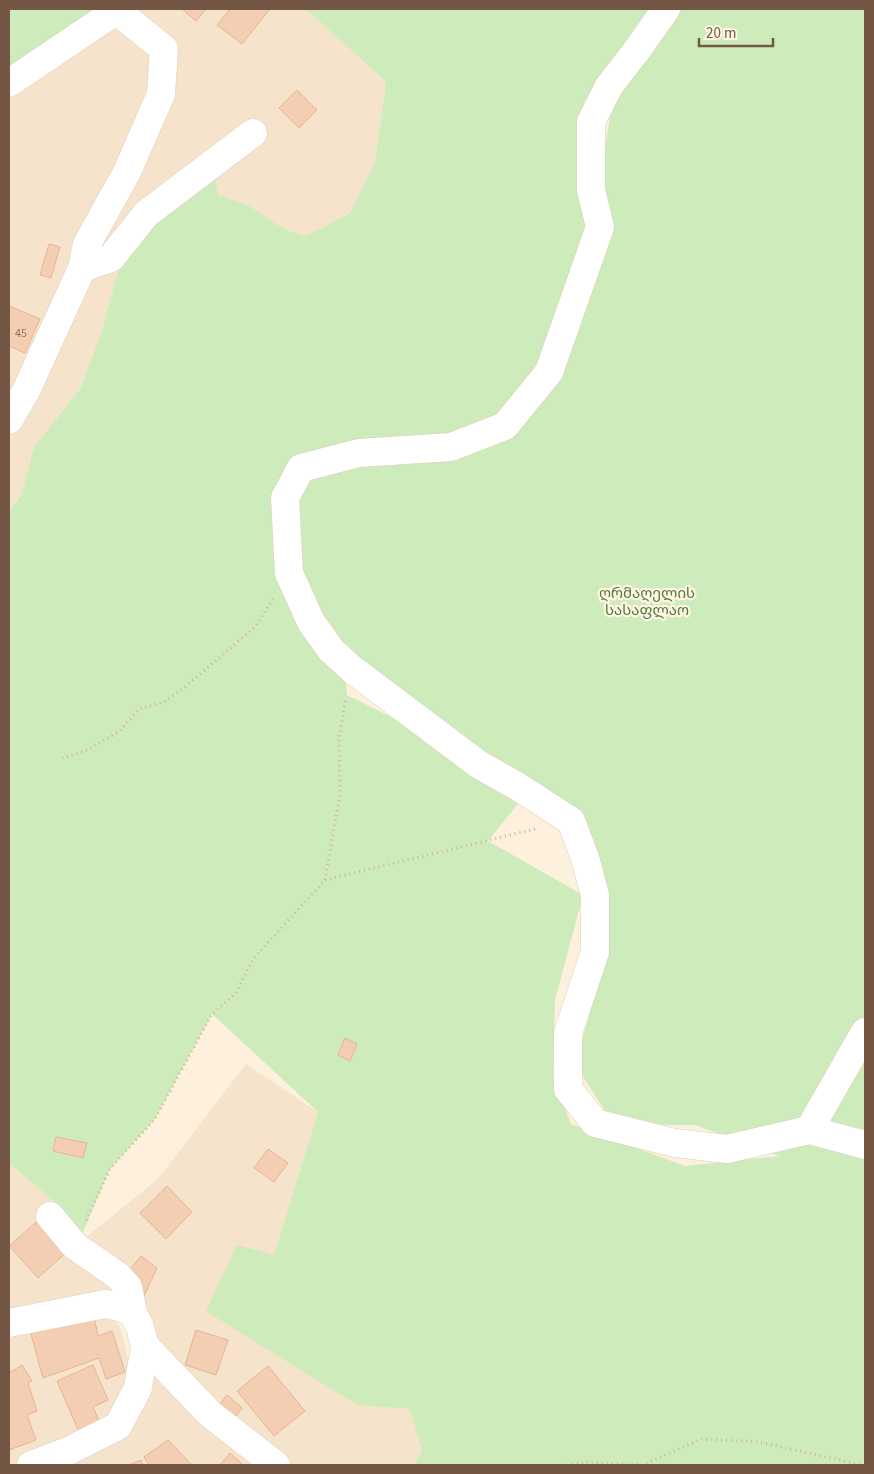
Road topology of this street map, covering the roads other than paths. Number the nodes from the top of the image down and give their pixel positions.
1 (666, 9) edge
2 (118, 10) edge
3 (9, 83) edge
4 (253, 133) dead end
5 (82, 268) junction
6 (9, 420) edge
7 (865, 1032) edge
8 (810, 1130) junction
9 (865, 1145) edge
10 (50, 1216) dead end
11 (133, 1313) junction
12 (9, 1323) edge
13 (145, 1346) junction
14 (31, 1465) edge
15 (276, 1465) edge

1 - 8 street
2 - 3 street
2 - 5 street
4 - 5 street
5 - 6 street
7 - 8 street
8 - 9 street
10 - 11 street
11 - 12 street
11 - 13 street
13 - 14 street
13 - 15 street

